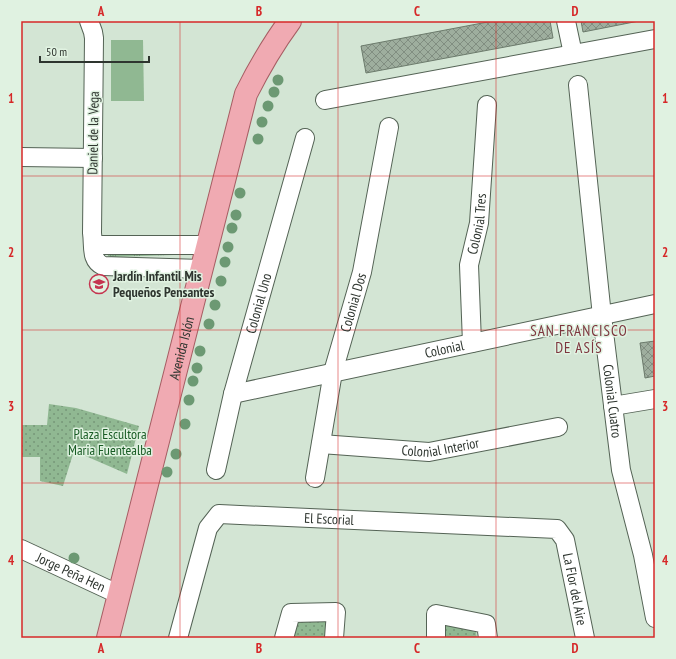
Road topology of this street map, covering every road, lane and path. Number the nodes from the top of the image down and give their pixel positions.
1 (89, 21) edge
2 (290, 21) edge
3 (566, 21) edge
4 (655, 39) edge
5 (573, 54) junction
6 (578, 85) dead end
7 (325, 100) dead end
8 (487, 105) dead end
9 (389, 127) dead end
10 (305, 138) dead end
11 (21, 157) edge
12 (93, 158) junction
13 (94, 245) junction
14 (208, 245) junction
15 (202, 269) junction
16 (655, 304) edge
17 (602, 316) junction
18 (472, 343) junction
19 (333, 372) junction
20 (233, 394) junction
21 (655, 399) edge
22 (613, 406) junction
23 (558, 427) dead end
24 (320, 444) junction
25 (216, 470) dead end
26 (315, 478) dead end
27 (565, 540) joint
28 (21, 549) edge
29 (120, 595) junction
30 (655, 618) edge
31 (108, 638) edge
32 (178, 638) edge
33 (284, 638) edge
34 (334, 638) edge
35 (436, 638) edge
36 (488, 638) edge
37 (585, 638) edge

1 - 12 street, Daniel de la Vega
2 - 14 main road, Avenida Islón
3 - 5 street
4 - 5 street
5 - 7 street
6 - 17 street, Colonial Cuatro
8 - 18 street, Colonial Tres
9 - 19 street, Colonial Dos
10 - 20 street, Colonial Uno
11 - 12 street
12 - 13 street, Daniel de la Vega
13 - 14 street
13 - 15 street, Daniel de la Vega
14 - 15 main road, Avenida Islón
15 - 29 main road, Avenida Islón
16 - 17 street, Colonial
17 - 18 street, Colonial
17 - 22 street, Colonial Cuatro
18 - 19 street, Colonial
19 - 20 street, Colonial
19 - 24 street, Colonial Dos
20 - 25 street, Colonial Uno
21 - 22 street
22 - 30 street, Colonial Cuatro
23 - 24 street, Colonial Interior
24 - 26 street, Colonial Dos
27 - 32 street, El Escorial
27 - 37 street, La Flor del Aire
28 - 29 street, Jorge Peña Hen
29 - 31 main road, Avenida Islón
33 - 34 street
35 - 36 street

